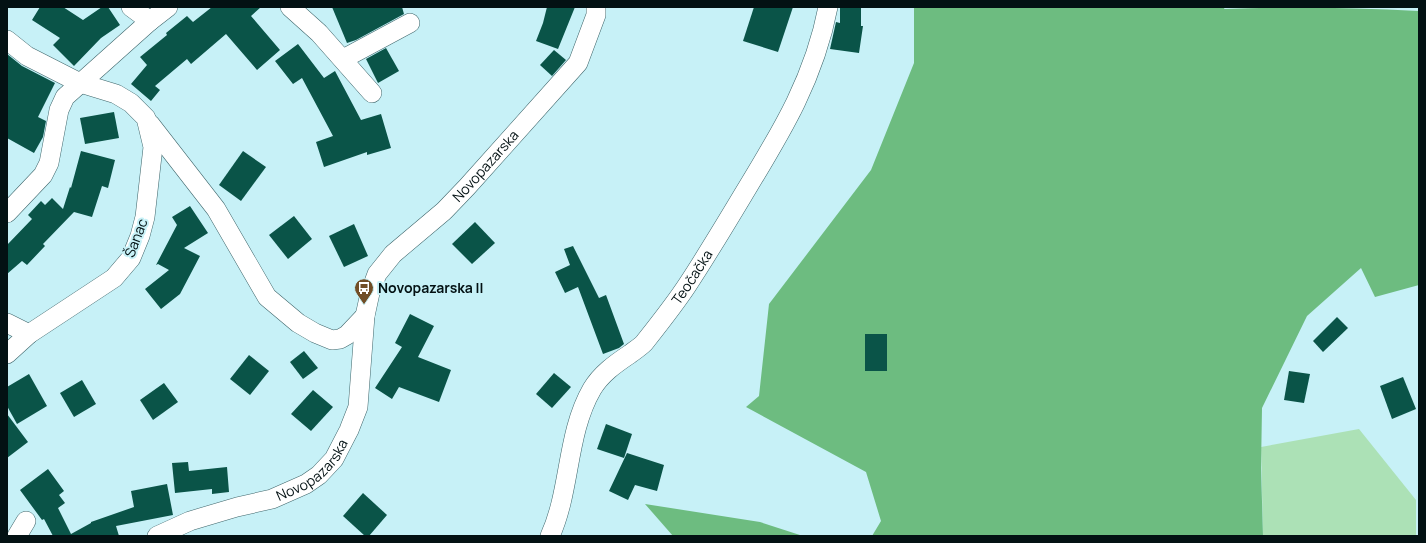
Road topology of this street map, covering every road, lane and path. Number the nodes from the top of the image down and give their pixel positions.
1 (131, 7) edge
2 (168, 7) edge
3 (290, 7) edge
4 (596, 7) edge
5 (828, 7) edge
6 (150, 21) junction
7 (410, 23) dead end
8 (7, 40) edge
9 (343, 59) junction
10 (80, 83) junction
11 (372, 93) dead end
12 (146, 118) junction
13 (7, 213) edge
14 (365, 316) junction
15 (7, 323) edge
16 (29, 334) junction
17 (7, 354) edge
18 (157, 536) edge
19 (550, 536) edge

1 - 6 street
2 - 6 street
3 - 9 street
4 - 14 street, Novopazarska
5 - 19 street, Teočačka
6 - 10 street
7 - 9 street
8 - 10 street
9 - 11 street
10 - 12 street
10 - 13 street
12 - 14 street
12 - 16 street, Šanac
14 - 18 street, Novopazarska
15 - 16 street
16 - 17 street, Šanac

